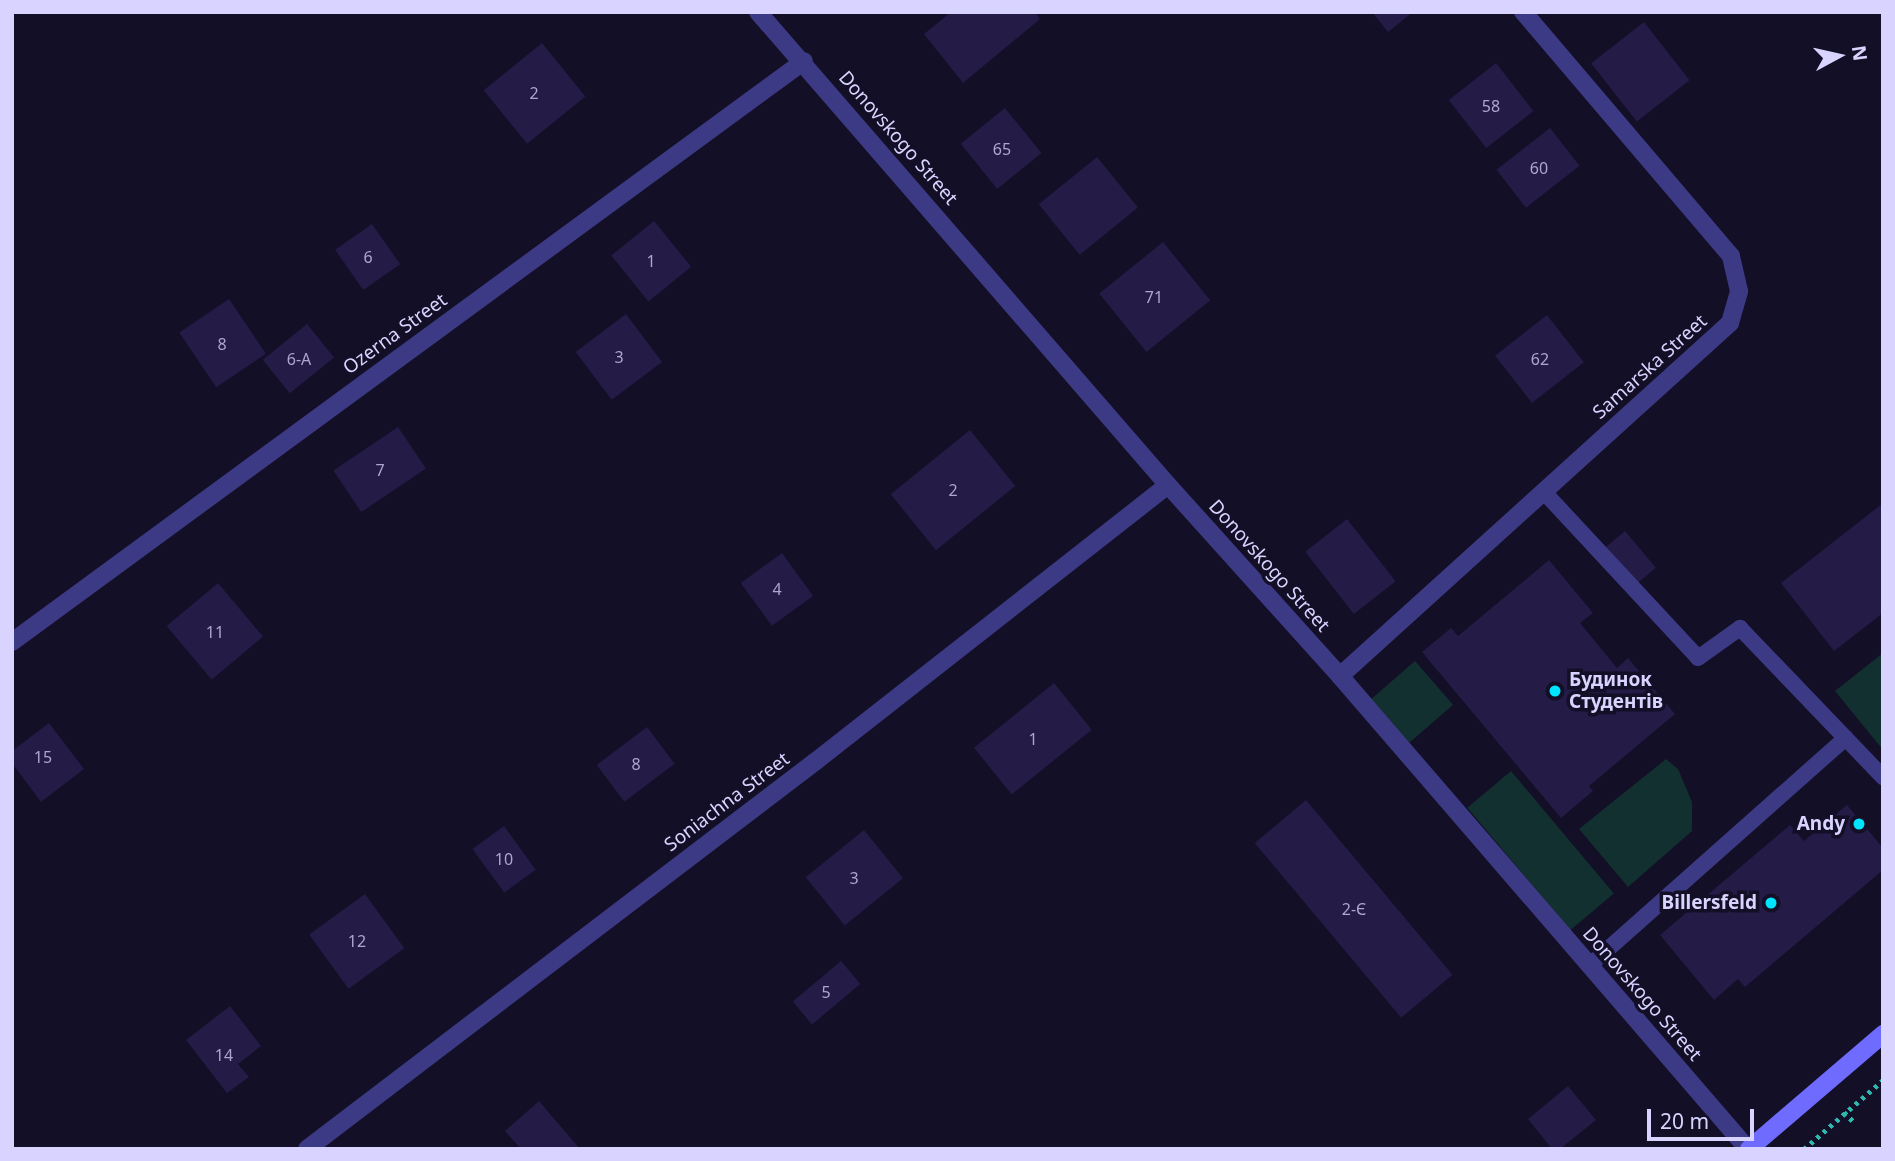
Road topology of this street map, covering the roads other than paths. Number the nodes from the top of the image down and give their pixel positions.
1 (758, 12) edge
2 (1523, 12) edge
3 (804, 61) junction
4 (1168, 485) junction
5 (1544, 492) junction
6 (12, 642) edge
7 (1340, 676) junction
8 (1846, 738) junction
9 (1883, 777) edge
10 (1590, 965) junction
11 (1883, 1034) edge
12 (307, 1149) edge
13 (1748, 1149) edge

1 - 3 street, Donovskogo Street
2 - 5 street, Samarska Street
3 - 4 street, Donovskogo Street
3 - 6 street, Ozerna Street
4 - 7 street, Donovskogo Street
4 - 12 street, Soniachna Street
5 - 7 street, Samarska Street
5 - 8 lane
7 - 10 street, Donovskogo Street
8 - 9 lane
8 - 10 lane
10 - 13 street, Donovskogo Street
11 - 13 main road

